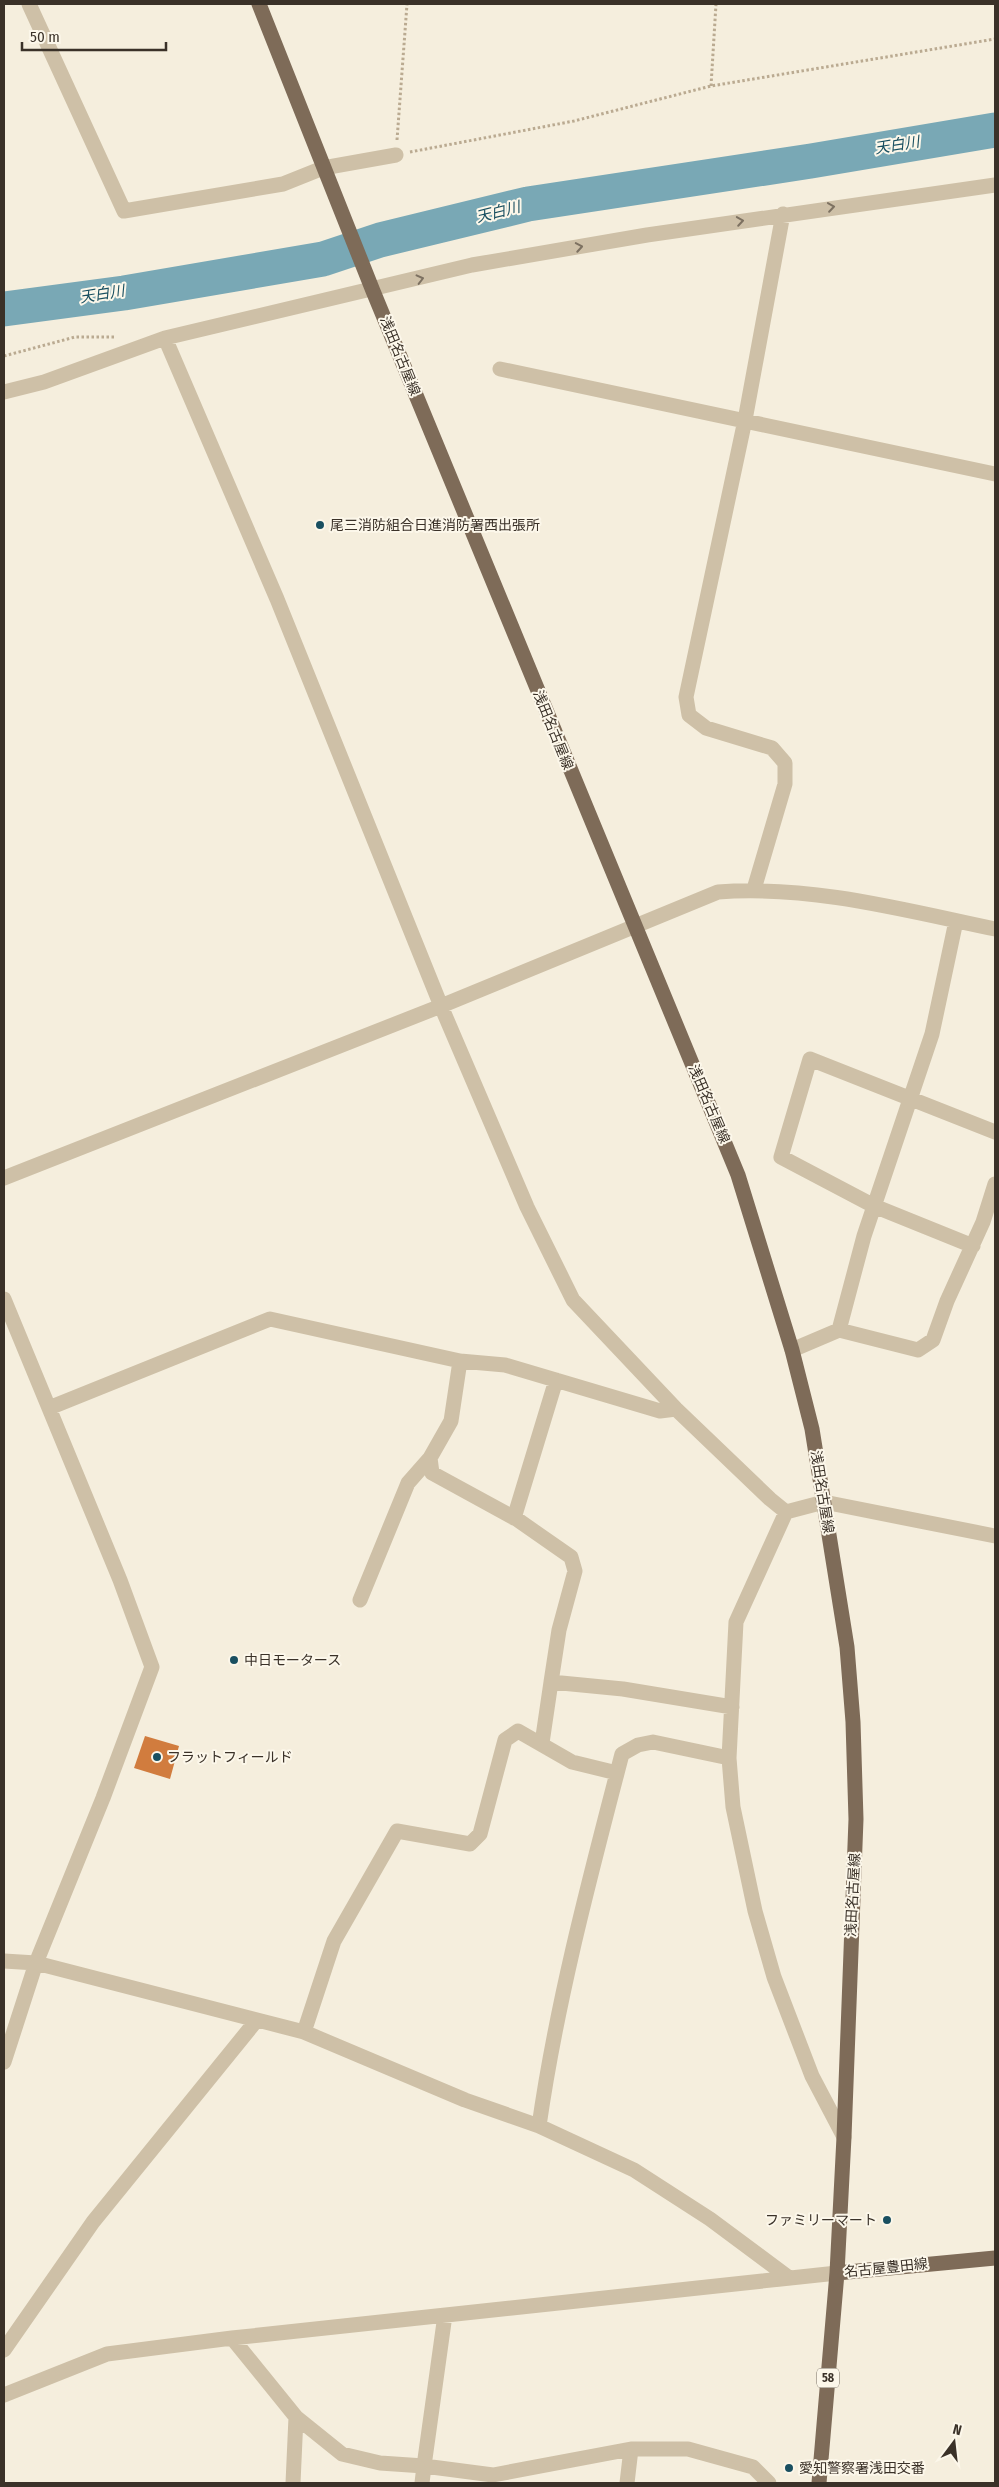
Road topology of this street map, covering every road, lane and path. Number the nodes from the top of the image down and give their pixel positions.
1 (29, 4) edge
2 (259, 4) edge
3 (407, 4) edge
4 (716, 4) edge
5 (995, 39) edge
6 (710, 86) junction
7 (396, 155) junction
8 (323, 168) junction
9 (995, 185) edge
10 (783, 214) junction
11 (373, 291) junction
12 (115, 337) dead end
13 (165, 338) junction
14 (4, 356) edge
15 (500, 370) dead end
16 (4, 392) edge
17 (745, 420) junction
18 (995, 474) edge
19 (754, 889) junction
20 (956, 921) junction
21 (634, 926) junction
22 (995, 929) edge
23 (441, 1006) junction
24 (910, 1100) junction
25 (995, 1132) edge
26 (4, 1178) edge
27 (995, 1184) edge
28 (874, 1206) junction
29 (973, 1246) junction
30 (4, 1298) edge
31 (839, 1330) junction
32 (792, 1350) junction
33 (460, 1361) junction
34 (556, 1380) junction
35 (49, 1408) junction
36 (676, 1409) junction
37 (430, 1458) junction
38 (824, 1502) junction
39 (786, 1512) junction
40 (514, 1518) junction
41 (995, 1536) edge
42 (360, 1600) dead end
43 (551, 1682) junction
44 (732, 1707) junction
45 (542, 1743) junction
46 (729, 1758) junction
47 (617, 1773) junction
48 (4, 1961) edge
49 (36, 1963) junction
50 (256, 2020) junction
51 (304, 2032) junction
52 (4, 2062) edge
53 (538, 2126) junction
54 (844, 2137) junction
55 (995, 2258) edge
56 (836, 2273) junction
57 (788, 2277) junction
58 (445, 2315) junction
59 (232, 2338) junction
60 (4, 2350) edge
61 (4, 2395) edge
62 (296, 2417) junction
63 (631, 2449) junction
64 (424, 2466) junction
65 (293, 2483) edge
66 (422, 2483) edge
67 (626, 2483) edge
68 (769, 2483) edge
69 (819, 2483) edge

1 - 8 street
2 - 8 main road, 浅田名古屋線
3 - 7 path
4 - 6 path
5 - 6 path
6 - 7 path
7 - 8 street
8 - 11 main road, 浅田名古屋線
10 -> 9 street
11 -> 10 street
10 - 17 street
11 - 13 street
11 - 21 main road, 浅田名古屋線
12 - 14 path
13 - 16 street
13 - 23 street
15 - 17 street
17 - 18 street
17 - 19 street
19 - 20 street
19 - 21 street
20 - 22 street
20 - 24 street
21 - 23 street
21 - 32 main road, 浅田名古屋線
23 - 26 street
23 - 36 street
24 - 25 street
24 - 28 street
24 - 28 street
27 - 29 street
28 - 29 street
28 - 31 street
29 - 31 street
30 - 35 street
31 - 32 street
32 - 38 main road, 浅田名古屋線
33 - 34 street
33 - 35 street
33 - 37 street
34 - 36 street
34 - 40 street
35 - 49 street
36 - 39 street
37 - 40 street
37 - 42 street
38 - 39 street
38 - 41 street
38 - 54 main road, 浅田名古屋線
39 - 44 street
40 - 43 street
43 - 44 street
43 - 45 street
44 - 46 street
45 - 47 street
45 - 51 street
46 - 47 street
46 - 54 street
47 - 53 street
48 - 49 street
49 - 50 street
49 - 52 street
50 - 51 street
50 - 60 street
51 - 53 street
53 - 57 street
54 - 56 main road, 浅田名古屋線
55 - 56 main road, 名古屋豊田線
56 - 57 street
56 - 69 main road, 名古屋豊田線 / 58
57 - 58 street
58 - 59 street
58 - 64 street
59 - 61 street
59 - 62 street
62 - 64 street
62 - 65 street
63 - 64 street
63 - 67 street
63 - 68 street
64 - 66 street

